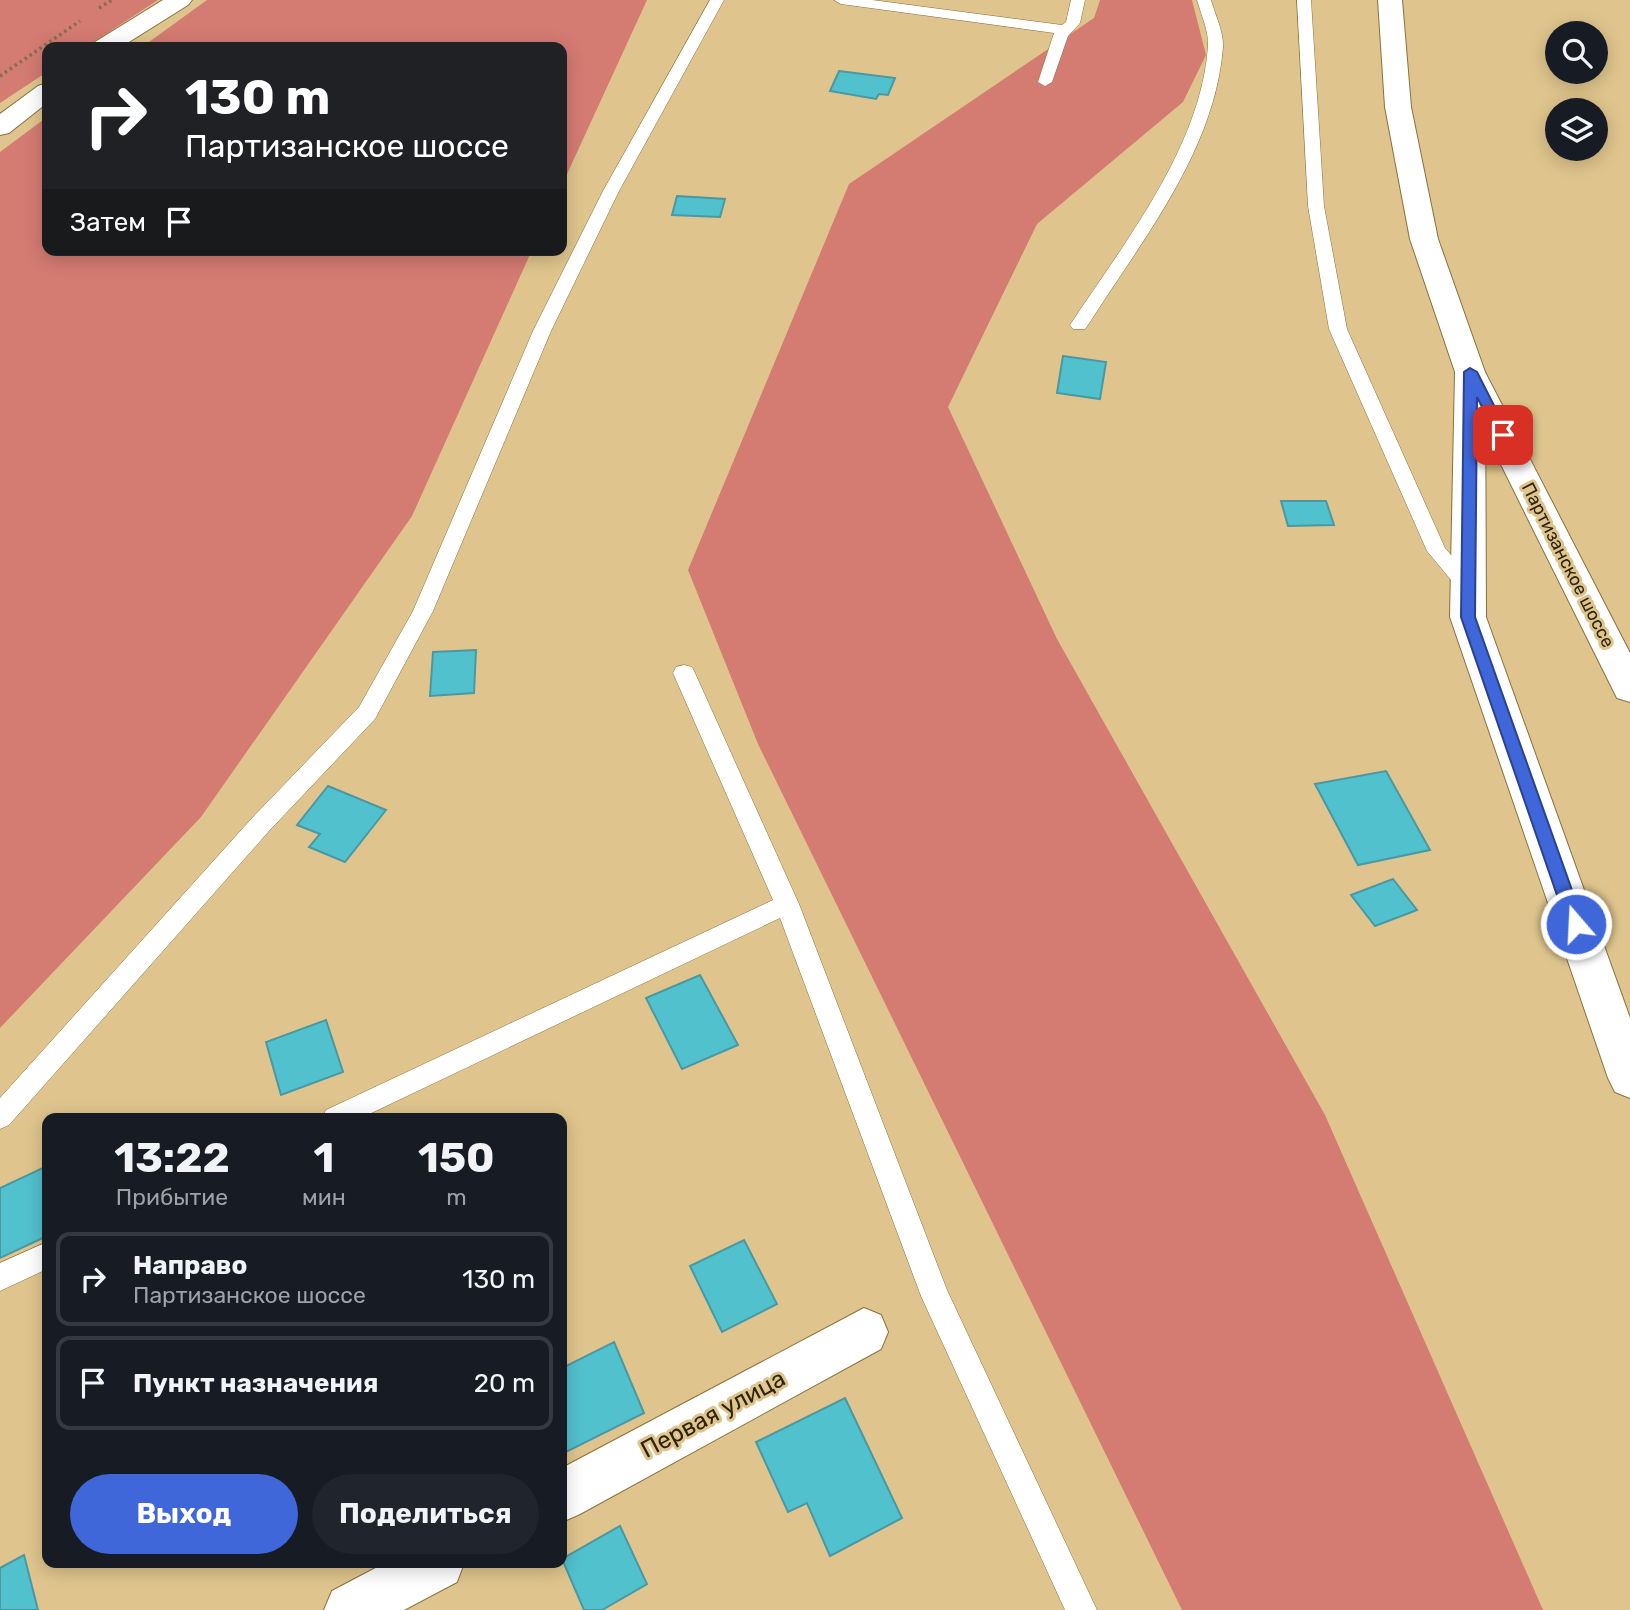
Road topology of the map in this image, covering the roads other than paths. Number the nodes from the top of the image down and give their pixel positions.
1 (180, 0) edge
2 (717, 0) edge
3 (841, 0) edge
4 (1078, 0) edge
5 (1205, 0) edge
6 (1304, 0) edge
7 (1390, 0) edge
8 (1064, 30) junction
9 (112, 42) edge
10 (1045, 82) dead end
11 (42, 95) edge
12 (0, 127) edge
13 (1079, 325) dead end
14 (1470, 372) junction
15 (1468, 587) junction
16 (684, 673) dead end
17 (1630, 688) edge
18 (787, 904) junction
19 (1630, 1078) edge
20 (346, 1113) edge
21 (0, 1116) edge
22 (42, 1257) edge
23 (0, 1277) edge
24 (864, 1332) dead end
25 (567, 1493) edge
26 (429, 1568) edge
27 (351, 1610) edge
28 (1081, 1610) edge

1 - 9 street
2 - 21 lane
3 - 8 lane
4 - 8 lane
5 - 13 lane
6 - 15 lane
7 - 14 street, Партизанское шоссе
8 - 10 lane
11 - 12 street
14 - 15 street
14 - 17 street, Партизанское шоссе
15 - 19 street
16 - 18 lane
18 - 20 lane
18 - 28 lane
22 - 23 lane
24 - 25 street, Первая улица
26 - 27 street

